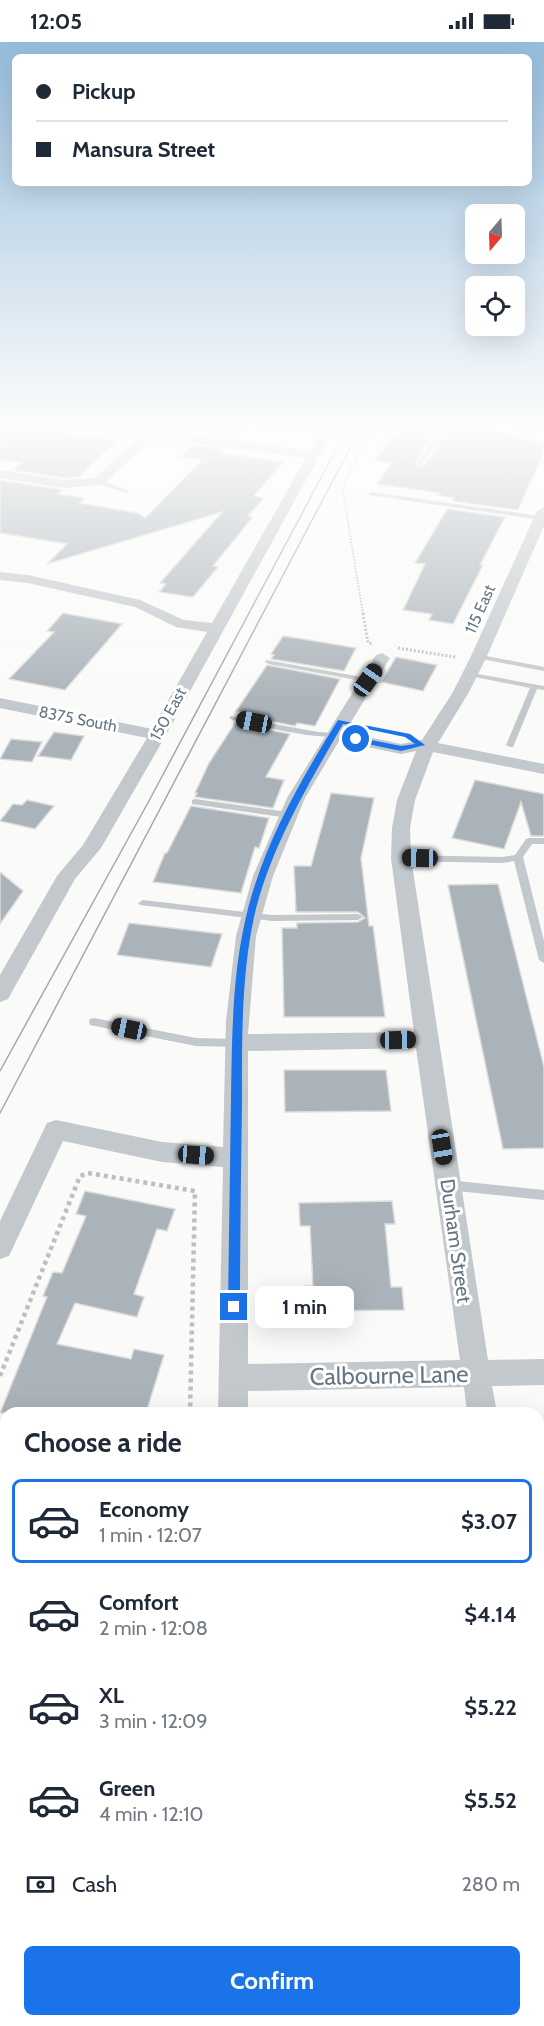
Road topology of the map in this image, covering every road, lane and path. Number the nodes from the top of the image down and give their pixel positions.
1 (275, 522) edge
2 (348, 522) edge
3 (539, 522) edge
4 (0, 576) edge
5 (215, 628) junction
6 (384, 650) junction
7 (269, 662) dead end
8 (475, 664) junction
9 (544, 669) edge
10 (368, 680) junction
11 (534, 686) junction
12 (544, 688) edge
13 (0, 703) edge
14 (233, 718) dead end
15 (337, 728) junction
16 (157, 735) junction
17 (510, 745) dead end
18 (424, 746) junction
19 (544, 769) edge
20 (195, 802) dead end
21 (288, 815) junction
22 (544, 841) edge
23 (518, 856) junction
24 (401, 858) junction
25 (143, 903) dead end
26 (250, 916) junction
27 (358, 917) dead end
28 (544, 960) edge
29 (0, 994) edge
30 (94, 1022) dead end
31 (426, 1040) junction
32 (237, 1043) junction
33 (235, 1158) junction
34 (448, 1185) junction
35 (544, 1195) edge
36 (0, 1248) edge
37 (544, 1372) edge
38 (477, 1374) junction
39 (0, 1376) edge
40 (233, 1378) junction
41 (190, 1407) edge
42 (233, 1407) edge
43 (481, 1407) edge

1 - 5 street, 150 East
2 - 6 path
3 - 8 street, 115 East
4 - 5 street
5 - 16 street, 150 East
6 - 8 path
6 - 10 street
7 - 10 lane
8 - 9 lane
8 - 11 lane
8 - 18 street, Durham Street
10 - 15 street
11 - 12 lane
11 - 17 lane
13 - 16 street, 8375 South
14 - 15 lane
15 - 18 street
15 - 21 street
16 - 29 street, 150 East
18 - 19 street
18 - 24 street, Durham Street
20 - 21 lane
21 - 26 street
22 - 23 lane
23 - 24 lane
23 - 28 lane
24 - 31 street, Durham Street
25 - 26 lane
26 - 27 lane
26 - 32 street
30 - 32 lane
31 - 32 street
31 - 34 street, Durham Street
32 - 33 street
33 - 36 street
33 - 40 street
34 - 35 lane
34 - 38 street, Durham Street
37 - 38 street, Calbourne Lane
38 - 40 street, Calbourne Lane
38 - 43 street, Durham Street
39 - 41 path
40 - 42 street

